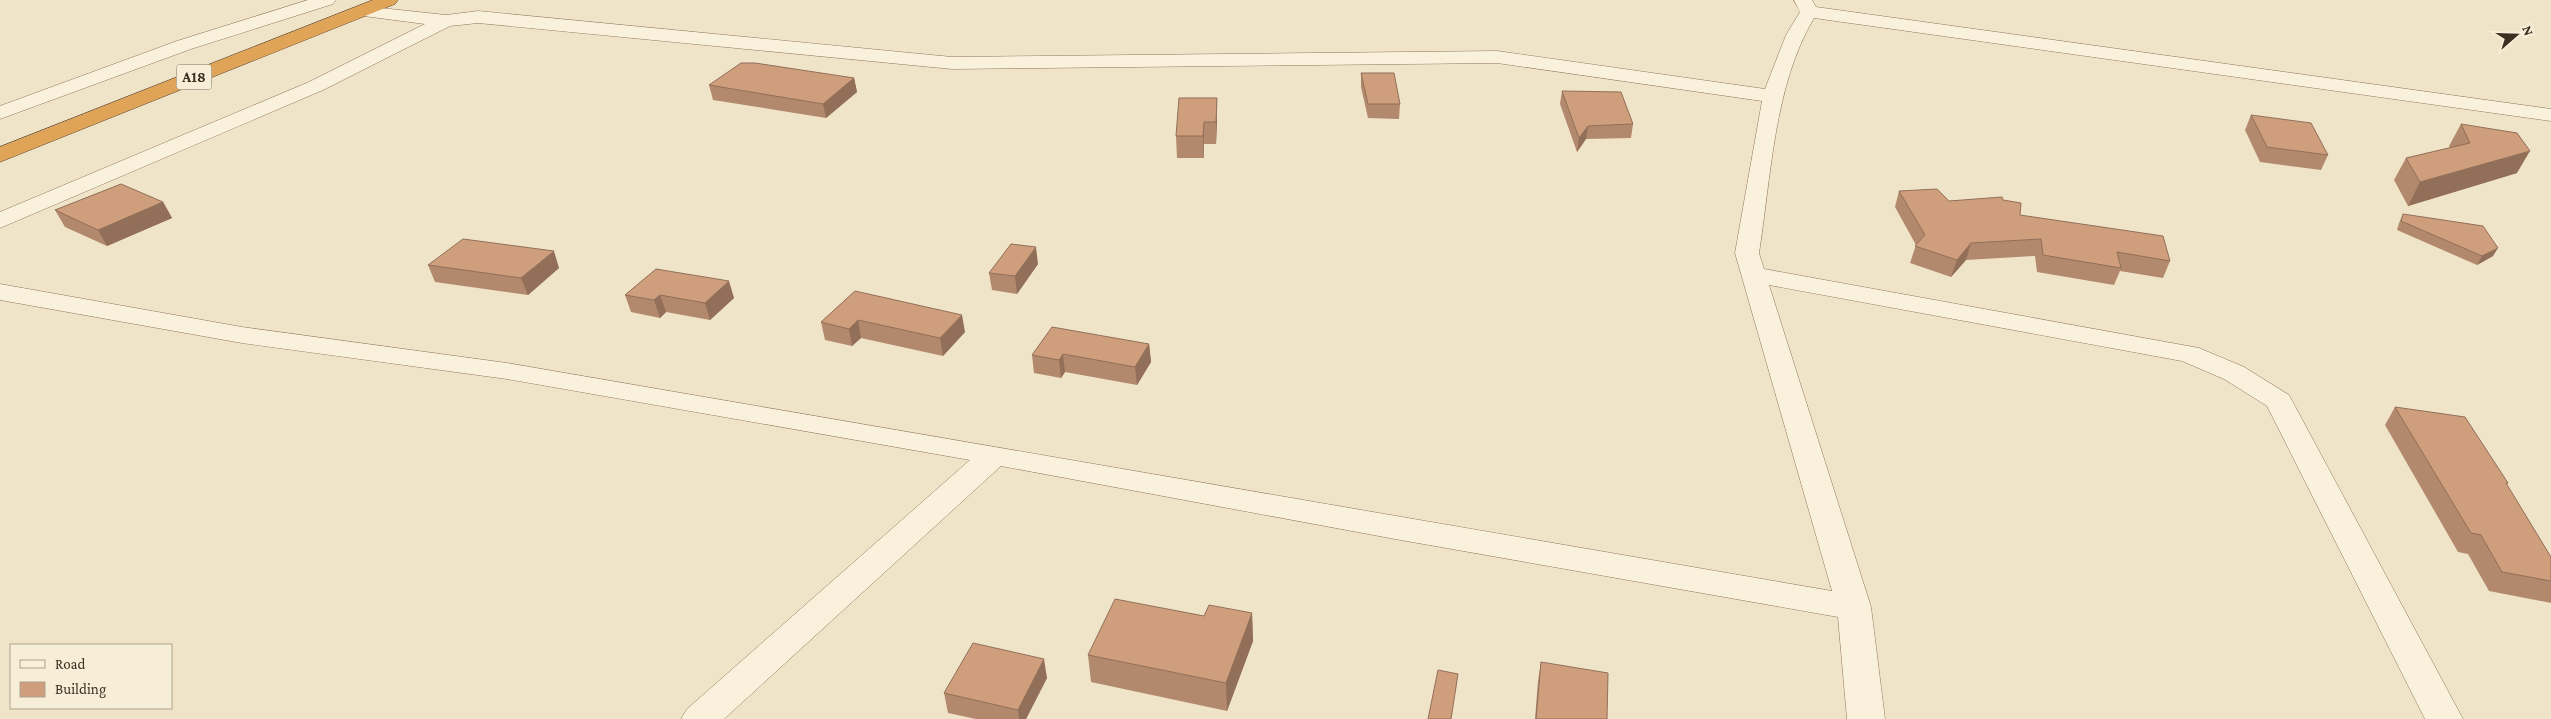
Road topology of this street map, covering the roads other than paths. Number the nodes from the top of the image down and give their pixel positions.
1 (327, 0) edge
2 (389, 0) edge
3 (1806, 6) edge
4 (362, 11) junction
5 (446, 21) junction
6 (1774, 96) junction
7 (0, 113) edge
8 (2551, 115) edge
9 (0, 155) edge
10 (0, 221) edge
11 (1752, 274) junction
12 (0, 292) edge
13 (995, 455) junction
14 (1854, 607) junction
15 (700, 719) edge
16 (1866, 719) edge
17 (2444, 719) edge

1 - 7 street
2 - 4 highway, A18
3 - 6 street
3 - 8 street
4 - 5 street
4 - 9 highway, A18
5 - 6 street
5 - 10 street
6 - 11 street
11 - 14 street
11 - 17 street
12 - 13 street
13 - 14 street
13 - 15 street
14 - 16 street

